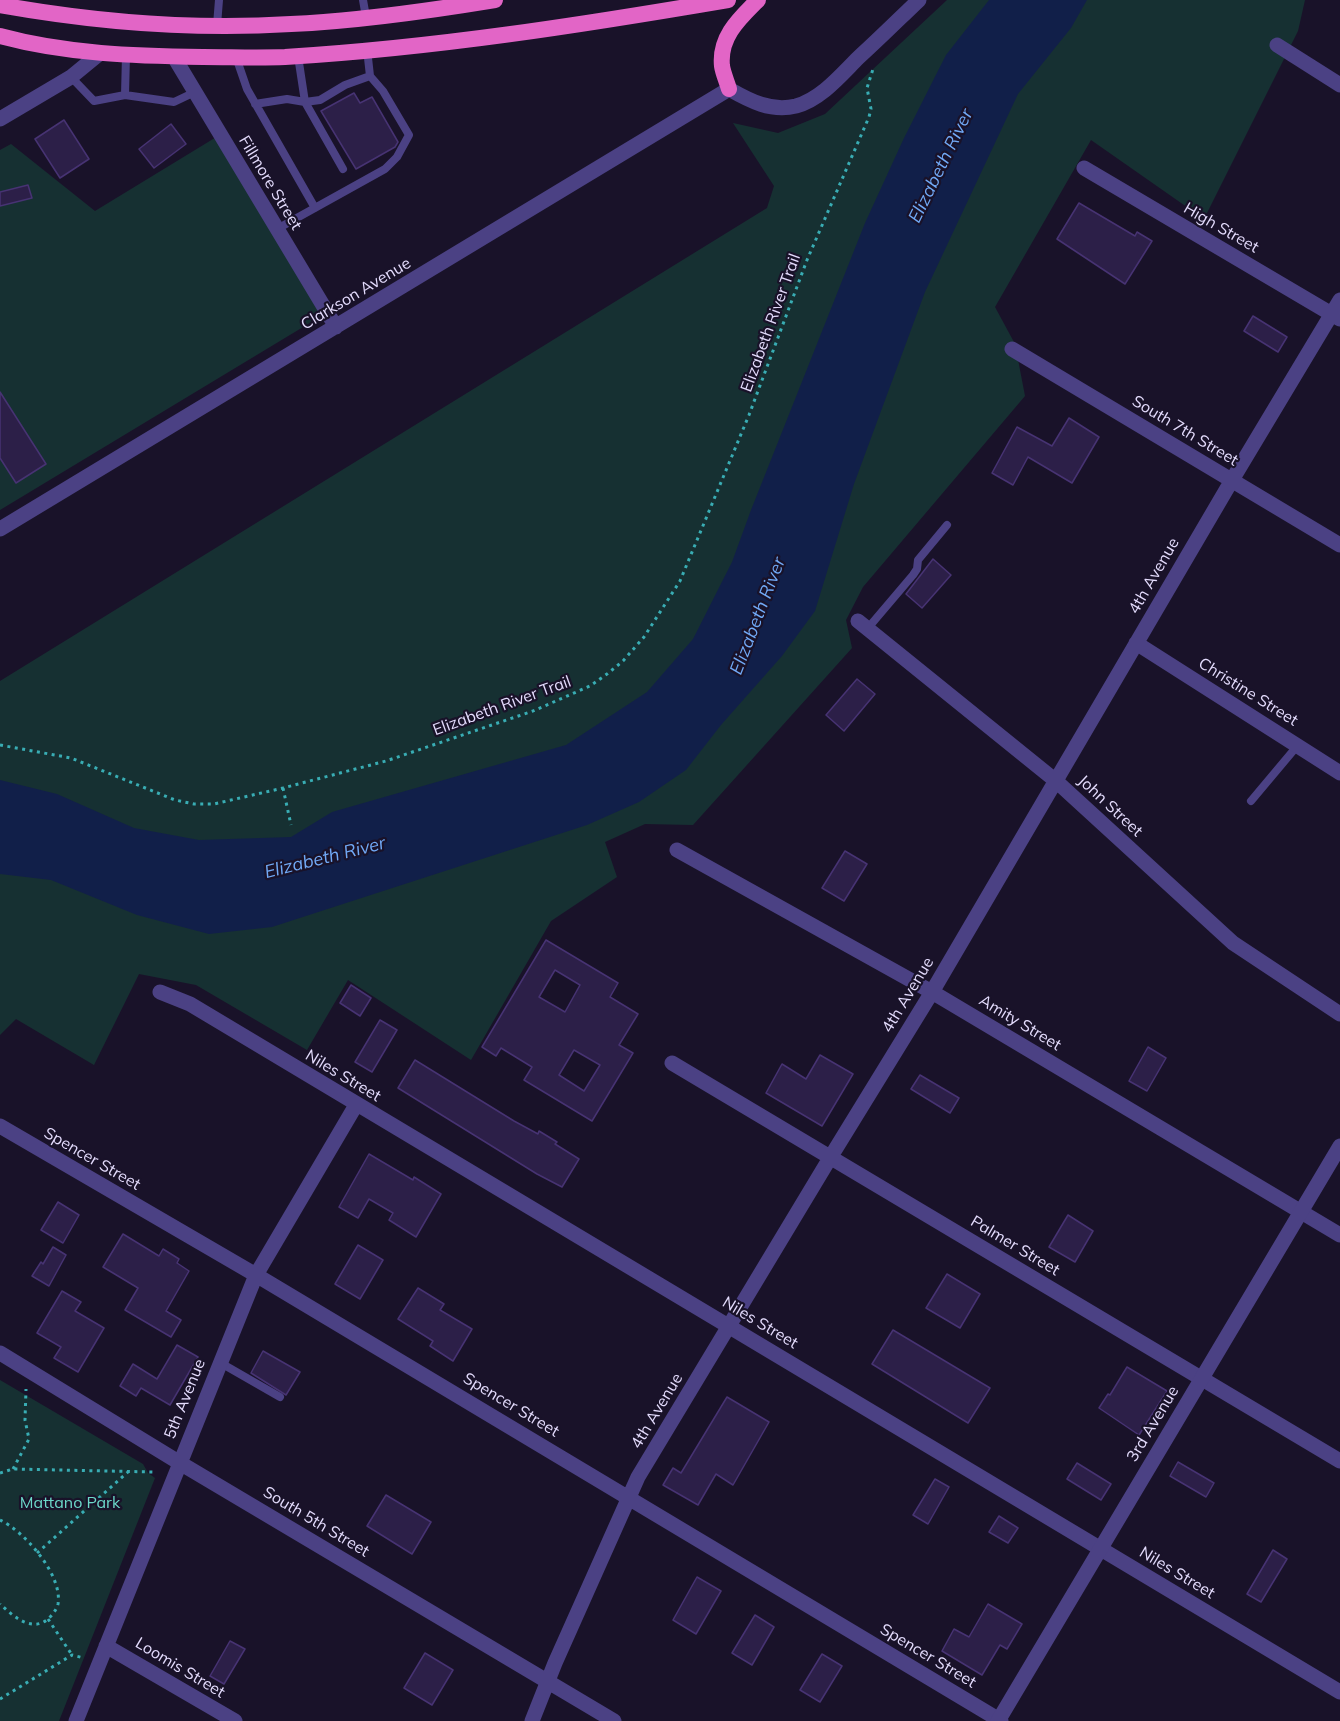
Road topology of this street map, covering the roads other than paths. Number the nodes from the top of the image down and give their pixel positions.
1 (219, 0) edge
2 (410, 0) edge
3 (495, 0) edge
4 (728, 0) edge
5 (758, 0) edge
6 (919, 0) edge
7 (450, 3) edge
8 (0, 5) edge
9 (370, 11) edge
10 (217, 25) junction
11 (0, 36) edge
12 (1277, 45) dead end
13 (367, 50) junction
14 (99, 54) junction
15 (126, 55) junction
16 (298, 56) junction
17 (174, 57) junction
18 (236, 57) junction
19 (370, 76) junction
20 (71, 77) junction
21 (1340, 85) edge
22 (729, 89) junction
23 (195, 92) junction
24 (125, 95) junction
25 (305, 102) junction
26 (255, 104) junction
27 (0, 119) edge
28 (343, 168) dead end
29 (1084, 168) dead end
30 (315, 208) junction
31 (277, 229) junction
32 (1340, 300) edge
33 (1336, 316) edge
34 (336, 327) junction
35 (1012, 349) dead end
36 (1232, 480) junction
37 (947, 525) dead end
38 (0, 529) edge
39 (1340, 544) edge
40 (863, 624) joint
41 (1136, 643) junction
42 (1298, 745) junction
43 (1340, 773) edge
44 (1056, 781) junction
45 (1251, 801) dead end
46 (677, 849) dead end
47 (160, 992) dead end
48 (932, 992) junction
49 (1340, 1014) edge
50 (672, 1063) dead end
51 (356, 1105) junction
52 (0, 1126) edge
53 (1340, 1146) edge
54 (830, 1158) junction
55 (1301, 1211) junction
56 (1340, 1235) edge
57 (256, 1275) junction
58 (729, 1325) junction
59 (0, 1353) edge
60 (219, 1362) junction
61 (1202, 1378) junction
62 (280, 1397) dead end
63 (1340, 1461) edge
64 (180, 1463) junction
65 (628, 1496) junction
66 (1100, 1548) junction
67 (106, 1646) junction
68 (548, 1681) junction
69 (1340, 1692) edge
70 (75, 1721) edge
71 (235, 1721) edge
72 (532, 1721) edge
73 (614, 1721) edge
74 (999, 1721) edge

1 - 10 lane
2 - 9 highway
3 - 7 highway
4 - 13 highway
5 - 22 highway
6 - 22 street
7 - 9 highway
8 - 10 highway
9 - 10 highway
11 - 14 highway
12 - 21 street
13 - 16 highway
13 - 19 lane
14 - 15 highway
14 - 20 street
15 - 17 highway
15 - 24 lane
16 - 18 highway
16 - 25 lane
17 - 18 highway
17 - 23 street, Fillmore Street
18 - 26 lane
19 - 25 lane
19 - 30 lane
20 - 24 lane
20 - 27 street
22 - 34 street, Clarkson Avenue
23 - 24 lane
23 - 31 street, Fillmore Street
25 - 26 lane
25 - 28 lane
26 - 30 lane
29 - 33 street, High Street
30 - 31 lane
31 - 34 street, Fillmore Street
32 - 33 street, 4th Avenue
33 - 36 street, 4th Avenue
34 - 38 street, Clarkson Avenue
35 - 36 street, South 7th Street
36 - 39 street, South 7th Street
36 - 41 street, 4th Avenue
37 - 40 lane
40 - 44 street, John Street
41 - 42 street, Christine Street
41 - 44 street, 4th Avenue
42 - 43 street, Christine Street
42 - 45 lane
44 - 48 street, 4th Avenue
44 - 49 street, John Street
46 - 48 street, Amity Street
47 - 51 street, Niles Street
48 - 54 street, 4th Avenue
48 - 55 street, Amity Street
50 - 54 street, Palmer Street
51 - 57 street, 5th Avenue
51 - 58 street, Niles Street
52 - 57 street, Spencer Street
53 - 55 street, 3rd Avenue
54 - 58 street, 4th Avenue
54 - 61 street, Palmer Street
55 - 56 street, Amity Street
55 - 61 street, 3rd Avenue
57 - 60 street, 5th Avenue
57 - 65 street, Spencer Street
58 - 65 street, 4th Avenue
58 - 66 street, Niles Street
59 - 64 street, South 5th Street
60 - 62 lane
60 - 64 street, 5th Avenue
61 - 63 street, Palmer Street
61 - 66 street, 3rd Avenue
64 - 67 street, 5th Avenue
64 - 68 street, South 5th Street
65 - 68 street, 4th Avenue
65 - 74 street, Spencer Street
66 - 69 street, Niles Street
66 - 74 street, 3rd Avenue
67 - 70 street, 5th Avenue
67 - 71 street, Loomis Street
68 - 72 street, 4th Avenue
68 - 73 street, South 5th Street

